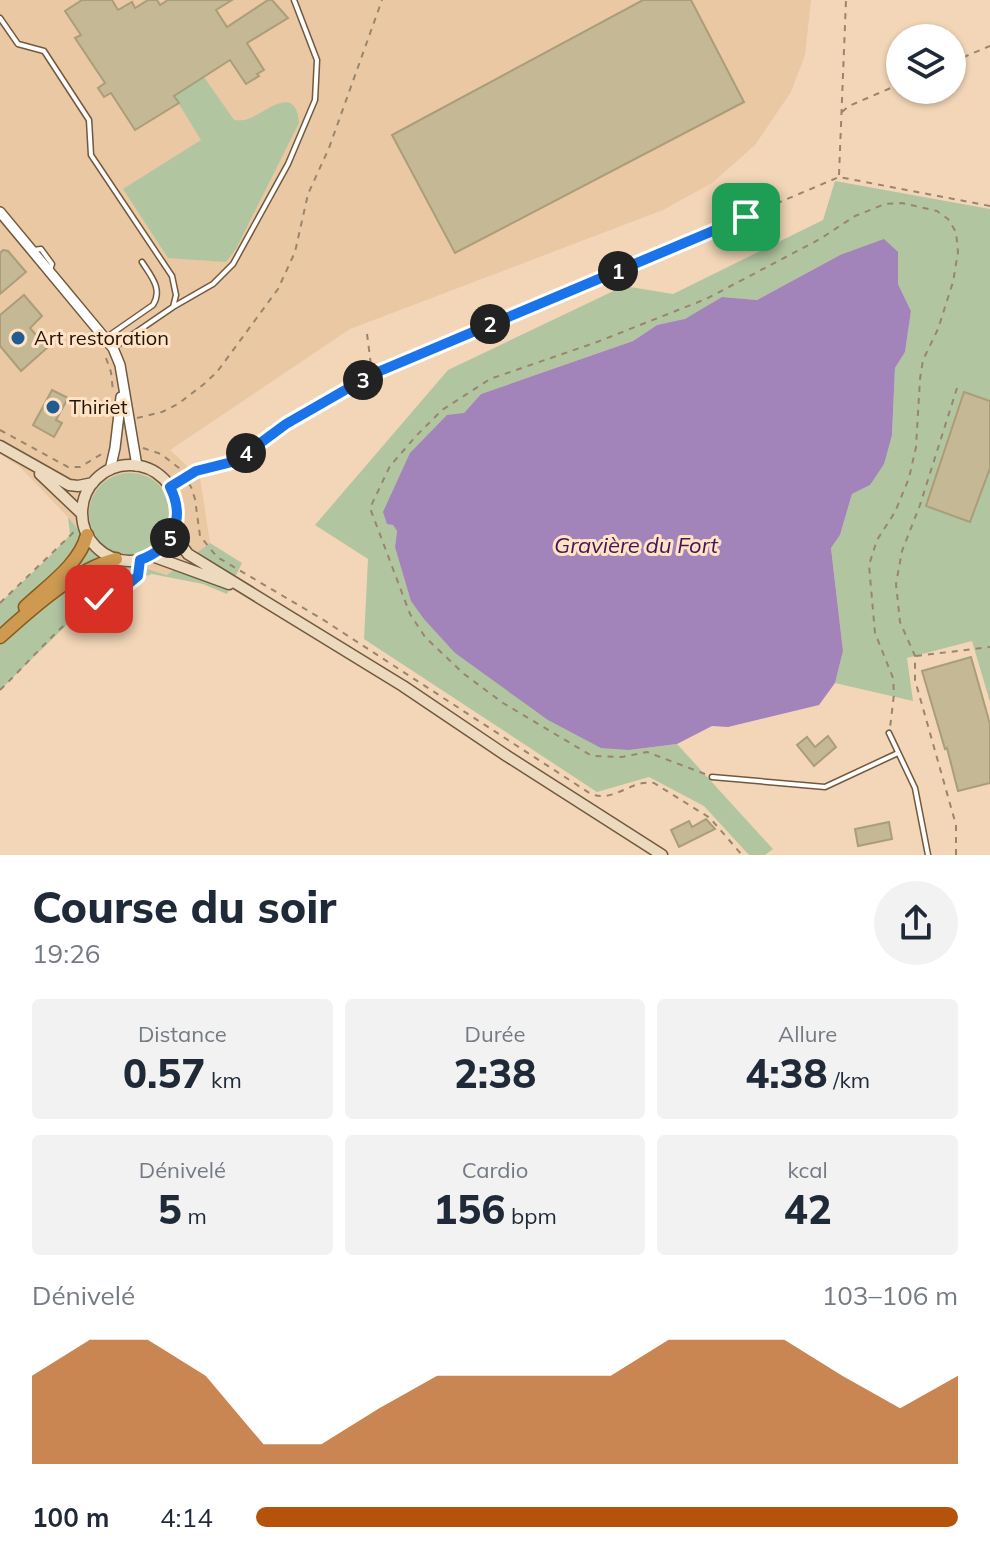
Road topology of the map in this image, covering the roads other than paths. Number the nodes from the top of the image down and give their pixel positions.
1 (294, 0) edge
2 (0, 18) edge
3 (0, 212) edge
4 (142, 262) dead end
5 (173, 307) junction
6 (107, 337) junction
7 (109, 351) junction
8 (122, 385) junction
9 (0, 446) edge
10 (30, 465) junction
11 (137, 466) junction
12 (110, 470) junction
13 (93, 483) junction
14 (78, 517) junction
15 (81, 533) junction
16 (173, 534) junction
17 (152, 556) junction
18 (116, 559) junction
19 (276, 607) junction
20 (0, 630) edge
21 (0, 637) edge
22 (889, 733) road end
23 (898, 753) junction
24 (712, 777) road end
25 (662, 855) edge
26 (928, 855) edge

1 - 5 lane
2 - 5 lane
3 - 6 street
4 - 6 lane
5 - 7 lane
6 - 7 street
7 - 8 street
8 - 11 street
8 - 12 street
9 - 10 main road
10 - 13 main road
10 - 14 main road
11 - 12 main road
11 - 16 main road
12 - 13 main road
13 - 14 main road
14 - 15 main road
15 - 18 main road
15 - 20 highway
16 - 17 main road
16 - 19 main road
17 - 18 main road
17 - 19 main road
18 - 21 highway
19 - 25 main road
22 - 23 lane
23 - 24 lane
23 - 26 lane

